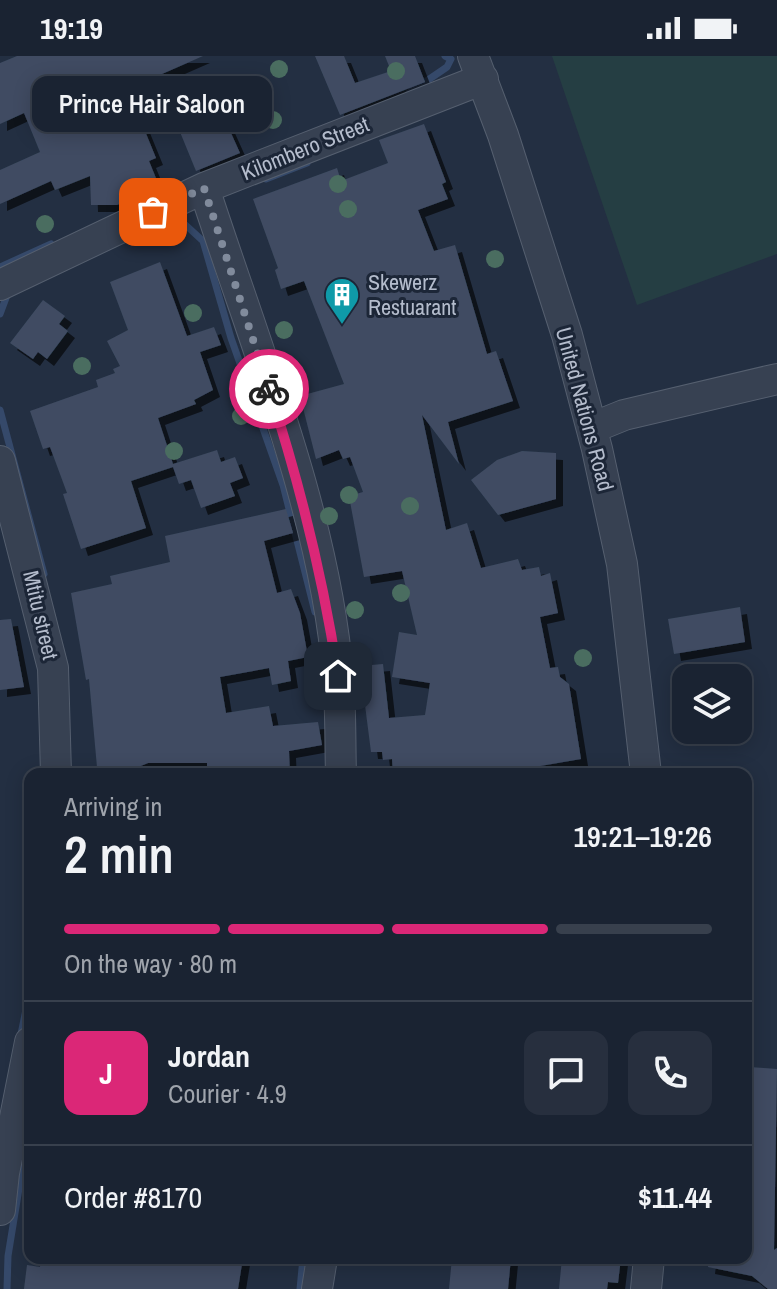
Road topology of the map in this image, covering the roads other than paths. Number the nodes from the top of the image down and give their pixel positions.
1 (478, 67) edge
2 (204, 188) junction
3 (0, 285) edge
4 (777, 379) edge
5 (592, 428) junction
6 (0, 461) edge
7 (56, 768) edge
8 (341, 768) edge
9 (645, 768) edge
10 (24, 1076) edge
11 (0, 1210) edge
12 (321, 1264) edge
13 (648, 1264) edge
14 (317, 1289) edge
15 (646, 1289) edge

1 - 2 street, Kilombero Street
1 - 5 street, United Nations Road
2 - 3 street, Kilombero Street
2 - 8 street
4 - 5 street
5 - 9 street, United Nations Road
6 - 7 street, Mtitu street
10 - 11 street
12 - 14 street
13 - 15 street

